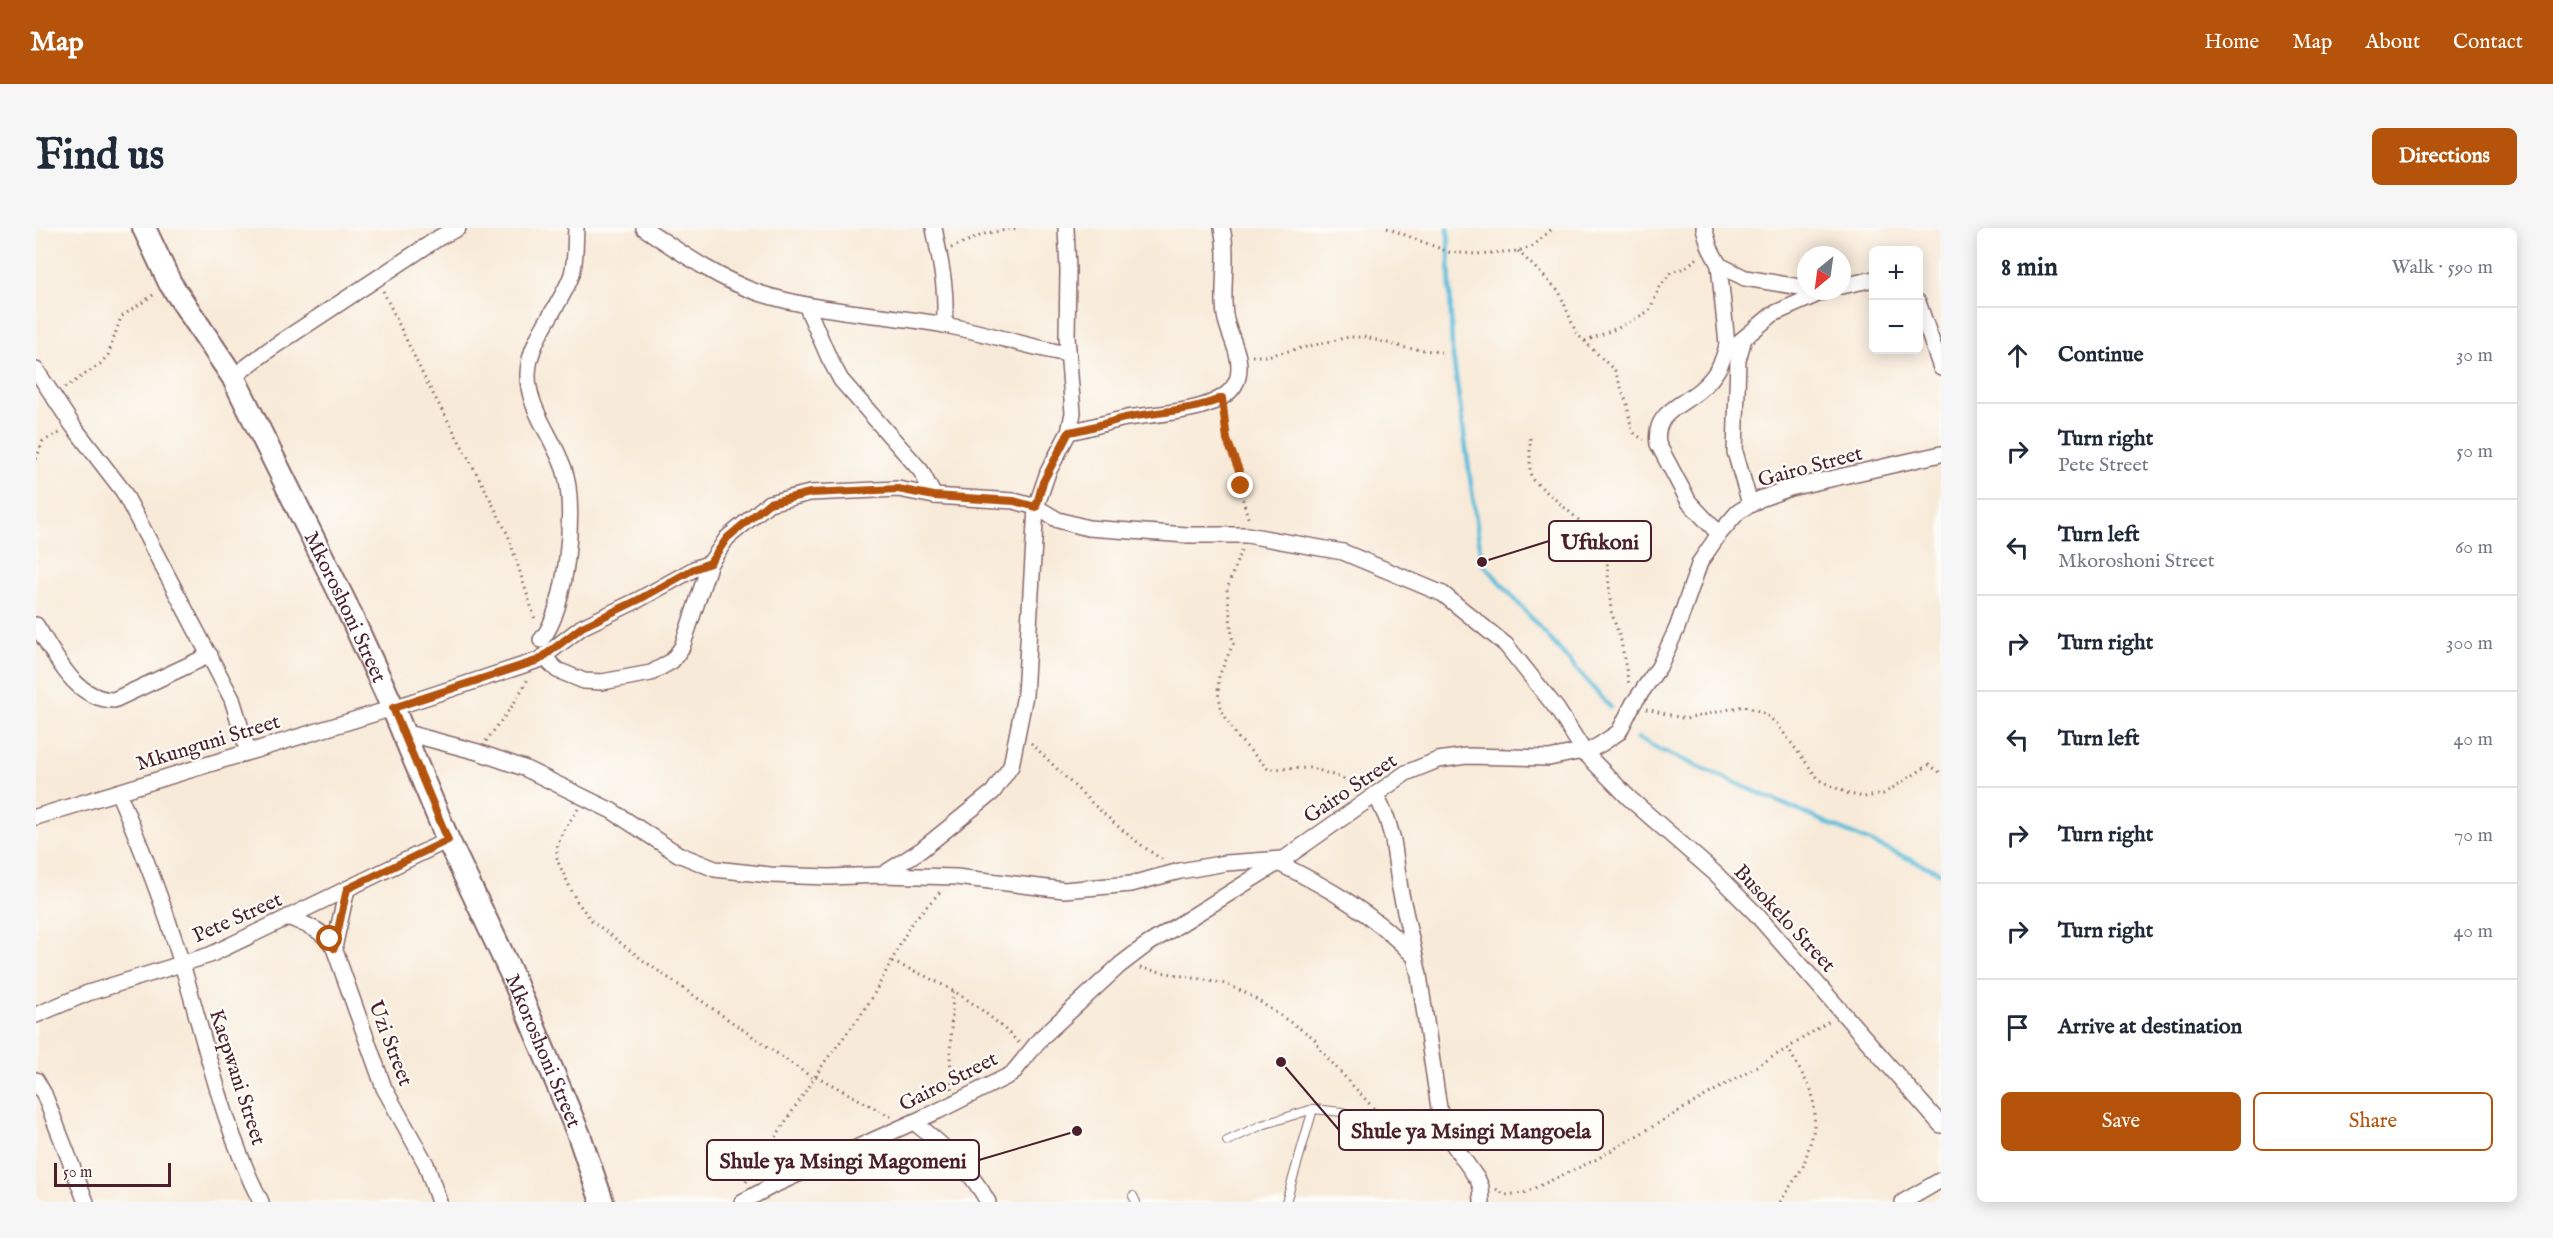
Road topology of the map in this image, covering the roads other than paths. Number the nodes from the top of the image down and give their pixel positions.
1 (144, 228) edge
2 (458, 228) edge
3 (576, 228) edge
4 (644, 228) edge
5 (934, 228) edge
6 (1066, 228) edge
7 (1222, 228) edge
8 (1704, 228) edge
9 (1719, 265) junction
10 (1869, 280) edge
11 (1851, 284) edge
12 (1797, 287) edge
13 (1805, 300) edge
14 (806, 305) junction
15 (1923, 316) edge
16 (944, 325) junction
17 (1744, 338) junction
18 (1068, 354) junction
19 (1725, 354) junction
20 (1941, 368) edge
21 (36, 370) edge
22 (233, 377) junction
23 (1069, 432) junction
24 (1941, 454) edge
25 (934, 496) junction
26 (1750, 504) junction
27 (1036, 507) junction
28 (1719, 534) junction
29 (710, 563) junction
30 (36, 625) edge
31 (541, 640) road end
32 (210, 655) junction
33 (541, 658) junction
34 (393, 708) junction
35 (403, 732) junction
36 (248, 752) junction
37 (1585, 753) junction
38 (117, 792) junction
39 (1378, 794) junction
40 (36, 817) edge
41 (448, 840) junction
42 (1281, 861) junction
43 (882, 875) junction
44 (347, 889) junction
45 (288, 917) junction
46 (334, 948) junction
47 (1414, 956) junction
48 (182, 963) junction
49 (36, 1015) edge
50 (36, 1080) edge
51 (1313, 1109) junction
52 (909, 1125) junction
53 (1941, 1125) edge
54 (1451, 1141) junction
55 (1227, 1142) dead end
56 (1941, 1180) edge
57 (86, 1202) edge
58 (261, 1202) edge
59 (439, 1202) edge
60 (603, 1202) edge
61 (742, 1202) edge
62 (988, 1202) edge
63 (1286, 1202) edge
64 (1482, 1202) edge
65 (1903, 1202) edge

1 - 22 street, Mkoroshoni Street
2 - 22 street
3 - 31 street
4 - 14 street
5 - 16 street
6 - 18 street
7 - 23 street
8 - 9 street
9 - 12 street
9 - 19 street
10 - 11 street
13 - 17 street
14 - 16 street
14 - 25 street
15 - 20 street
16 - 18 street
17 - 19 street
17 - 26 street
18 - 23 street
19 - 28 street
21 - 32 street
22 - 34 street, Mkoroshoni Street
23 - 27 street
24 - 26 street, Gairo Street
25 - 27 street, Busokelo Street
25 - 29 street, Busokelo Street
26 - 28 street, Gairo Street
27 - 37 street, Busokelo Street
27 - 43 street
28 - 37 street, Gairo Street
29 - 33 street
29 - 33 street, Busokelo Street
30 - 32 street
32 - 36 street
33 - 34 street, Mkunguni Street
34 - 35 street, Mkoroshoni Street
34 - 36 street, Mkunguni Street
35 - 41 street, Mkoroshoni Street
35 - 43 street
36 - 38 street, Mkunguni Street
37 - 39 street, Gairo Street
37 - 53 street, Busokelo Street
38 - 40 street, Mkunguni Street
38 - 48 street, Kaepwani Street
39 - 42 street, Gairo Street
39 - 47 street
41 - 44 street, Pete Street
41 - 60 street, Mkoroshoni Street
42 - 43 street
42 - 47 street
42 - 52 street, Gairo Street
44 - 45 street, Pete Street
44 - 46 street
45 - 46 street, Uzi Street
45 - 48 street, Pete Street
46 - 59 street, Uzi Street
47 - 54 street
48 - 49 street, Pete Street
48 - 58 street, Kaepwani Street
50 - 57 street
51 - 54 lane
51 - 55 lane
51 - 63 lane
52 - 61 street, Gairo Street
52 - 62 street
54 - 64 street
56 - 65 street

